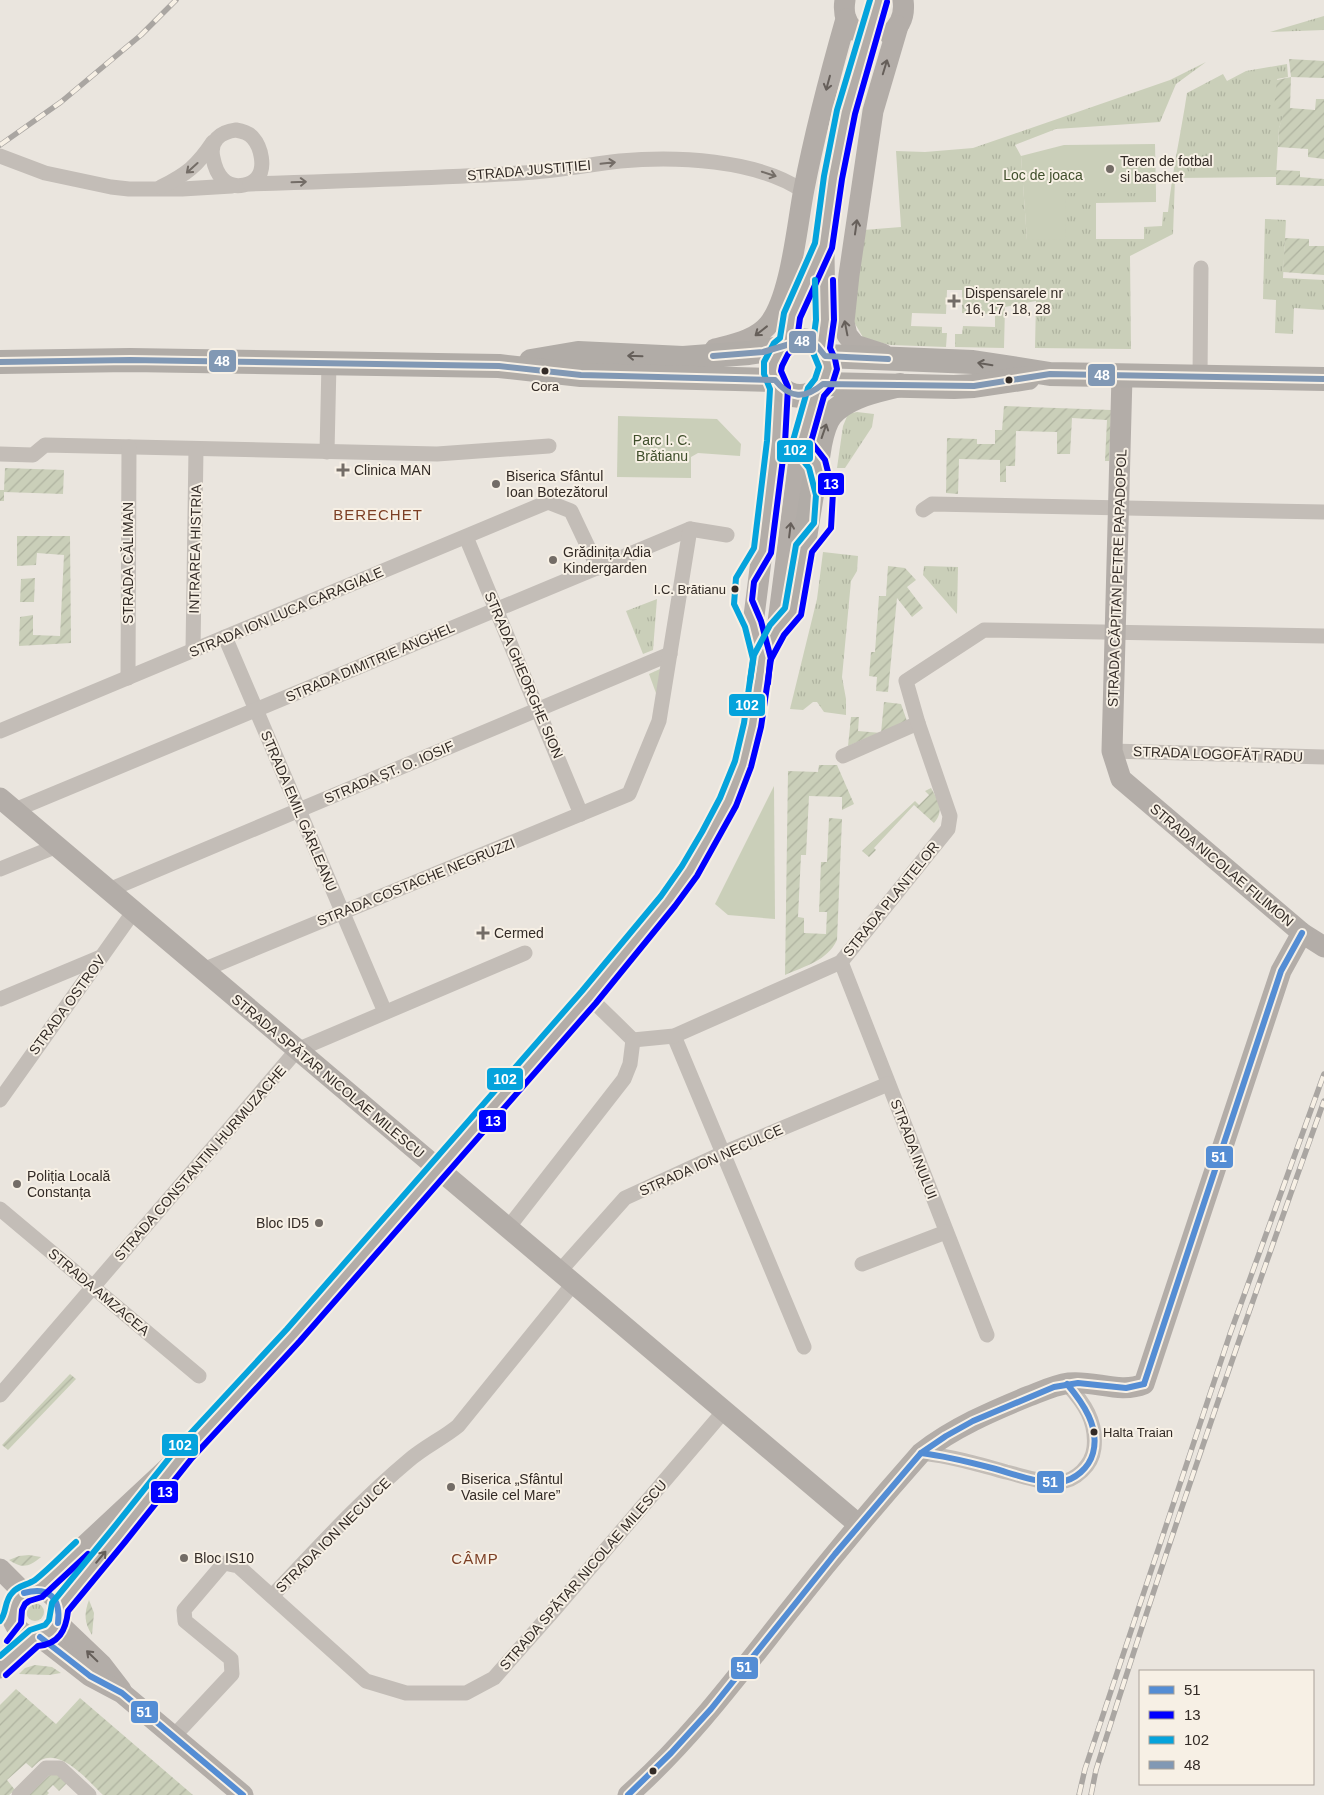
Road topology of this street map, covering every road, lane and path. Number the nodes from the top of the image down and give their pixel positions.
1 (879, 0) edge
2 (903, 0) edge
3 (845, 10) edge
4 (898, 26) junction
5 (216, 139) junction
6 (0, 156) edge
7 (250, 184) junction
8 (232, 186) junction
9 (160, 188) junction
10 (803, 191) junction
11 (799, 222) junction
12 (824, 245) junction
13 (1201, 268) dead end
14 (849, 275) junction
15 (803, 292) junction
16 (825, 320) junction
17 (784, 345) junction
18 (823, 352) junction
19 (0, 355) edge
20 (683, 358) junction
21 (899, 359) junction
22 (107, 361) junction
23 (0, 362) edge
24 (328, 363) junction
25 (499, 366) junction
26 (1050, 374) junction
27 (1122, 376) junction
28 (1200, 377) junction
29 (1324, 379) edge
30 (777, 383) junction
31 (900, 384) junction
32 (819, 387) junction
33 (549, 446) dead end
34 (129, 448) junction
35 (196, 449) junction
36 (327, 452) junction
37 (0, 454) edge
38 (1119, 508) junction
39 (923, 510) dead end
40 (1324, 512) edge
41 (690, 529) junction
42 (727, 534) dead end
43 (466, 537) junction
44 (598, 568) junction
45 (496, 610) junction
46 (777, 630) junction
47 (1116, 632) junction
48 (1324, 636) edge
49 (225, 637) junction
50 (193, 650) junction
51 (670, 654) junction
52 (762, 658) junction
53 (128, 678) junction
54 (538, 709) junction
55 (256, 710) junction
56 (918, 723) junction
57 (0, 731) edge
58 (1112, 751) junction
59 (843, 756) dead end
60 (1324, 757) edge
61 (1121, 779) joint
62 (8, 804) edge
63 (299, 810) junction
64 (582, 814) junction
65 (57, 846) junction
66 (0, 869) edge
67 (109, 890) junction
68 (134, 911) junction
69 (343, 912) junction
70 (1302, 933) junction
71 (1324, 947) edge
72 (525, 953) dead end
73 (102, 957) junction
74 (841, 962) junction
75 (203, 970) junction
76 (589, 997) junction
77 (0, 999) edge
78 (385, 1012) junction
79 (674, 1036) junction
80 (633, 1040) junction
81 (297, 1050) junction
82 (888, 1084) junction
83 (0, 1100) edge
84 (723, 1152) junction
85 (439, 1170) junction
86 (0, 1208) edge
87 (508, 1228) junction
88 (946, 1232) junction
89 (862, 1264) dead end
90 (566, 1278) junction
91 (93, 1287) junction
92 (987, 1335) dead end
93 (804, 1347) dead end
94 (199, 1376) dead end
95 (1067, 1384) junction
96 (0, 1395) edge
97 (724, 1411) junction
98 (185, 1452) junction
99 (921, 1453) junction
100 (858, 1524) junction
101 (0, 1569) edge
102 (272, 1596) junction
103 (14, 1607) edge
104 (58, 1615) junction
105 (38, 1637) junction
106 (0, 1668) edge
107 (122, 1693) junction
108 (172, 1737) junction
109 (19, 1795) edge
110 (89, 1795) edge
111 (243, 1795) edge
112 (628, 1795) edge

1 - 12 main road, bridge
2 - 4 main road
3 - 4 main road
3 -> 10 main road
14 -> 4 main road
5 - 7 street
5 - 8 street
5 -> 9 street
6 - 9 street
7 - 8 street
7 -> 10 street, STRADA JUSTIȚIEI
8 - 9 street
10 - 11 main road
11 - 15 main road
11 -> 20 main road
12 - 15 main road
12 - 16 main road
13 - 28 street
14 - 16 main road
21 -> 14 main road
15 - 17 main road
16 - 18 main road
17 - 18 main road
17 - 20 main road
17 - 30 main road
18 - 21 main road
18 - 32 main road
19 - 22 main road
20 -> 25 main road
26 -> 21 main road
22 - 23 main road
22 - 24 main road
24 - 25 main road
24 - 36 street
25 - 30 main road
26 - 27 main road
26 - 31 main road
27 - 28 main road
27 - 38 main road, STRADA CĂPITAN PETRE PAPADOPOL
28 - 29 main road
30 - 32 main road
30 - 52 main road
31 - 32 main road
46 -> 31 main road
46 -> 32 main road
33 - 36 street
34 - 35 street
34 - 37 street
34 - 53 street, STRADA CĂLIMAN
35 - 36 street
35 - 50 street, INTRAREA HISTRIA
38 - 39 street
38 - 40 street
38 - 47 main road, STRADA CĂPITAN PETRE PAPADOPOL
41 - 42 street
41 - 44 street, STRADA DIMITRIE ANGHEL
41 - 51 street
43 - 44 street, STRADA ION LUCA CARAGIALE
43 - 45 street, STRADA GHEORGHE SION
43 - 49 street, STRADA ION LUCA CARAGIALE
44 - 45 street, STRADA DIMITRIE ANGHEL
45 - 54 street, STRADA GHEORGHE SION
45 - 55 street, STRADA DIMITRIE ANGHEL
46 - 52 main road
47 - 48 street
47 - 56 street, STRADA PLANTELOR
47 - 58 main road, STRADA CĂPITAN PETRE PAPADOPOL
49 - 50 street, STRADA ION LUCA CARAGIALE
49 - 55 street, STRADA EMIL GÂRLEANU
50 - 53 street, STRADA ION LUCA CARAGIALE
51 - 54 street, STRADA ȘT. O. IOSIF
51 - 64 street, STRADA COSTACHE NEGRUZZI
52 - 76 main road
53 - 57 street, STRADA ION LUCA CARAGIALE
54 - 63 street, STRADA ȘT. O. IOSIF
54 - 64 street, STRADA GHEORGHE SION
55 - 62 street, STRADA DIMITRIE ANGHEL
55 - 63 street, STRADA EMIL GÂRLEANU
56 - 59 street
56 - 74 street, STRADA PLANTELOR
58 - 60 street, STRADA LOGOFĂT RADU
58 - 61 main road, STRADA CĂPITAN PETRE PAPADOPOL
61 - 70 main road, STRADA NICOLAE FILIMON
62 - 65 main road, STRADA SPĂTAR NICOLAE MILESCU
63 - 67 street, STRADA ȘT. O. IOSIF
63 - 69 street, STRADA EMIL GÂRLEANU
64 - 69 street, STRADA COSTACHE NEGRUZZI
65 - 66 street
65 - 67 main road, STRADA SPĂTAR NICOLAE MILESCU
67 - 68 main road, STRADA SPĂTAR NICOLAE MILESCU
68 - 73 street, STRADA OSTROV
68 - 75 main road, STRADA SPĂTAR NICOLAE MILESCU
69 - 75 street, STRADA COSTACHE NEGRUZZI
69 - 78 street, STRADA EMIL GÂRLEANU
70 - 71 main road, STRADA NICOLAE FILIMON
70 - 95 main road
72 - 78 street, STRADA CONSTANTIN HURMUZACHE
73 - 77 street
73 - 83 street, STRADA OSTROV
74 - 79 street, STRADA PLANTELOR
74 - 82 street, STRADA INULUI
75 - 81 main road, STRADA SPĂTAR NICOLAE MILESCU
76 - 80 street
76 - 85 main road
78 - 81 street, STRADA CONSTANTIN HURMUZACHE
79 - 80 street, STRADA PLANTELOR
79 - 84 street
80 - 87 street
81 - 85 main road, STRADA SPĂTAR NICOLAE MILESCU
81 - 91 street, STRADA CONSTANTIN HURMUZACHE
82 - 84 street, STRADA ION NECULCE
82 - 88 street, STRADA INULUI
84 - 90 street, STRADA ION NECULCE
84 - 93 street
85 - 87 main road, STRADA SPĂTAR NICOLAE MILESCU
85 - 98 main road
86 - 91 street, STRADA AMZACEA
87 - 90 main road, STRADA SPĂTAR NICOLAE MILESCU
88 - 89 street
88 - 92 street, STRADA INULUI
90 - 97 main road, STRADA SPĂTAR NICOLAE MILESCU
90 - 102 street, STRADA ION NECULCE
91 - 94 street, STRADA AMZACEA
91 - 96 street, STRADA CONSTANTIN HURMUZACHE
95 - 99 main road
95 - 99 street
97 - 100 main road, STRADA SPĂTAR NICOLAE MILESCU
97 - 102 street, STRADA SPĂTAR NICOLAE MILESCU
98 - 103 main road
104 -> 98 main road
99 - 100 main road
100 - 112 main road
101 - 103 main road
102 - 108 street, STRADA ION NECULCE
103 - 104 main road
103 - 105 main road
104 - 105 main road
107 -> 104 main road
105 - 106 main road
105 - 107 main road
107 - 108 main road
108 - 111 main road
109 - 110 street

